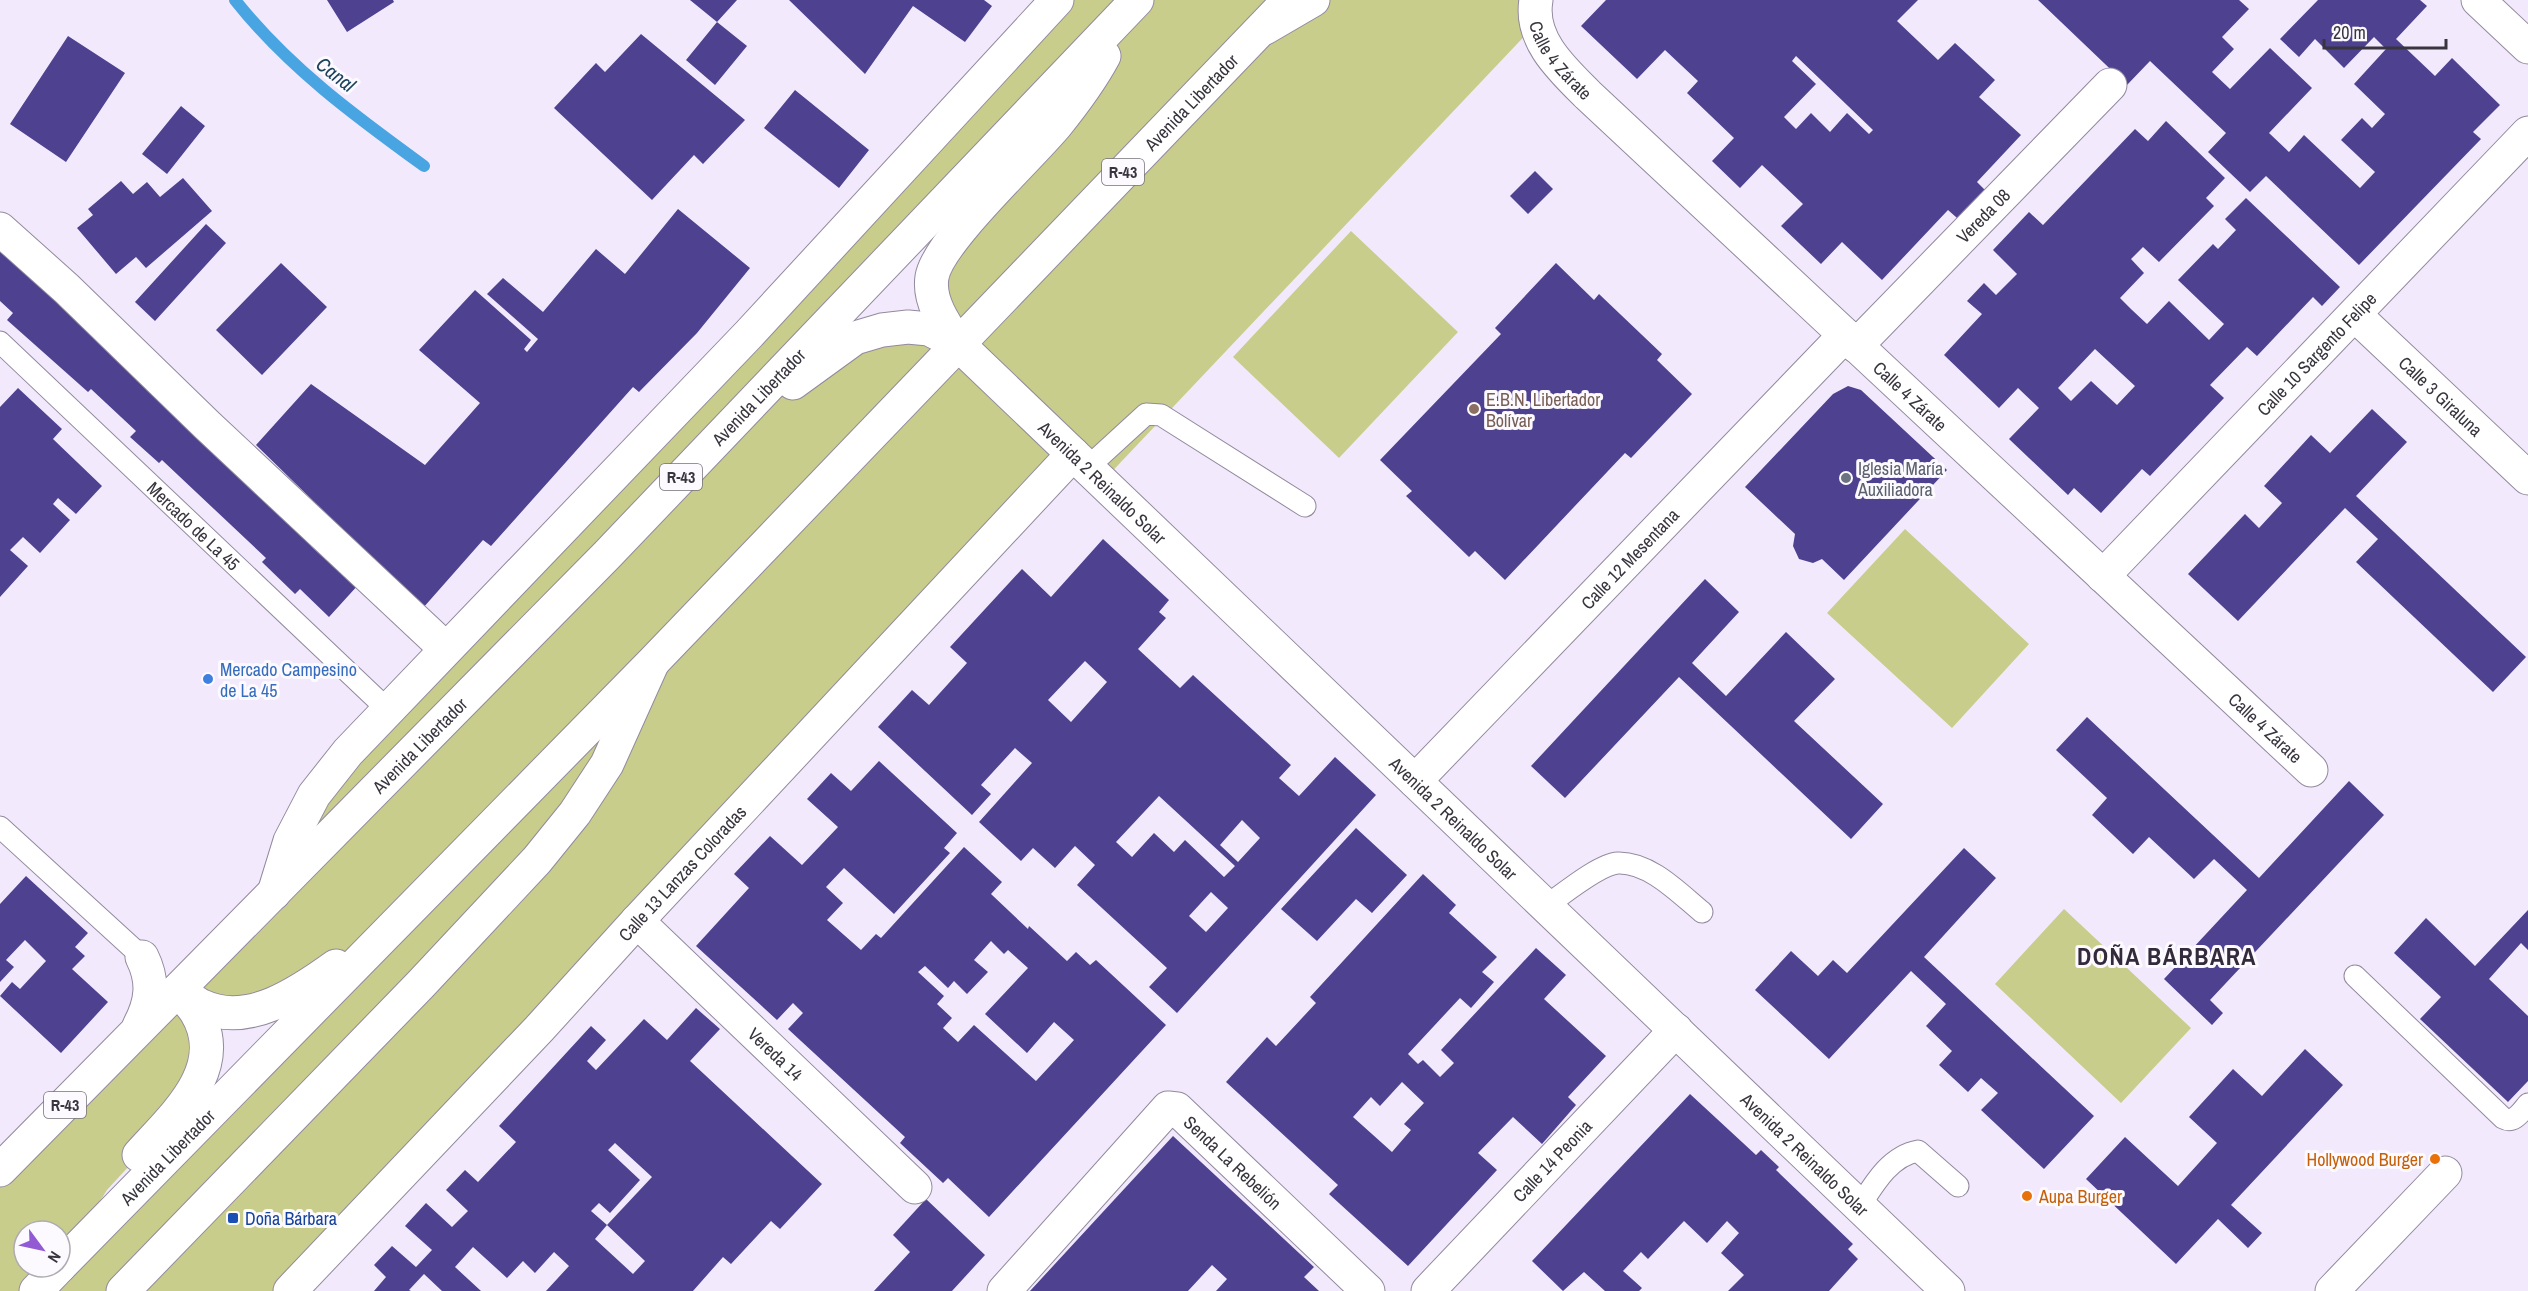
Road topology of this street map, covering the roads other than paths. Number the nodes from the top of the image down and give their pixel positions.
1 (1057, 0) edge
2 (1289, 0) edge
3 (1313, 0) edge
4 (2478, 0) edge
5 (1135, 1) edge
6 (1536, 2) edge
7 (1256, 34) junction
8 (2528, 47) edge
9 (2110, 85) dead end
10 (2528, 133) edge
11 (0, 230) edge
12 (2355, 315) junction
13 (1850, 340) junction
14 (0, 342) edge
15 (958, 344) junction
16 (715, 442) junction
17 (1080, 461) junction
18 (2528, 478) edge
19 (1305, 506) dead end
20 (2103, 576) junction
21 (446, 649) junction
22 (653, 662) junction
23 (387, 710) junction
24 (2311, 770) dead end
25 (1415, 781) junction
26 (0, 826) edge
27 (274, 893) junction
28 (1546, 906) junction
29 (1702, 912) dead end
30 (637, 921) junction
31 (392, 928) junction
32 (220, 948) junction
33 (142, 957) junction
34 (2355, 976) dead end
35 (178, 990) junction
36 (1676, 1030) junction
37 (130, 1039) junction
38 (2528, 1104) edge
39 (7, 1159) edge
40 (2445, 1173) dead end
41 (1958, 1186) dead end
42 (915, 1187) dead end
43 (1860, 1206) junction
44 (72, 1248) edge
45 (72, 1254) edge
46 (48, 1279) edge
47 (36, 1291) edge
48 (123, 1291) edge
49 (290, 1291) edge
50 (1004, 1291) edge
51 (1368, 1291) edge
52 (1428, 1291) edge
53 (1948, 1291) edge
54 (2332, 1291) edge

1 - 21 street, Avenida Libertador
2 - 7 street, Avenida Libertador / R-43
3 - 7 street, Avenida Libertador
4 - 8 street
5 - 15 street
5 - 16 street, Avenida Libertador / R-43
6 - 13 street, Calle 4 Zárate
7 - 15 street, Avenida Libertador / R-43
9 - 13 street, Vereda 08
10 - 12 street, Calle 10 Sargento Felipe
11 - 21 street
12 - 18 street, Calle 3 Giraluna
12 - 20 street, Calle 10 Sargento Felipe
13 - 20 street, Calle 4 Zárate
13 - 25 street, Calle 12 Mesentana
14 - 23 lane, Mercado de La 45
15 - 16 street
15 - 17 street, Avenida 2 Reinaldo Solar
15 - 22 street, Avenida Libertador / R-43
16 - 27 street, Avenida Libertador / R-43
17 - 19 lane
17 - 25 street, Avenida 2 Reinaldo Solar
17 - 30 street, Calle 13 Lanzas Coloradas
20 - 24 street, Calle 4 Zárate
21 - 23 street, Avenida Libertador
22 - 31 street, Avenida Libertador / R-43
22 - 48 street, Avenida Libertador
23 - 27 street, Avenida Libertador
25 - 28 street, Avenida 2 Reinaldo Solar
26 - 33 lane
27 - 32 street, Avenida Libertador / R-43
28 - 29 lane
28 - 36 street, Avenida 2 Reinaldo Solar
30 - 42 street, Vereda 14
30 - 49 street, Calle 13 Lanzas Coloradas
31 - 35 street
31 - 45 street, Avenida Libertador / R-43
32 - 33 street
32 - 35 street, Avenida Libertador / R-43
33 - 35 lane
33 - 37 street, R-43
34 - 38 lane
35 - 37 street, Avenida Libertador / R-43
35 - 44 street
36 - 43 street, Avenida 2 Reinaldo Solar
36 - 52 street, Calle 14 Peonia
37 - 39 street, Avenida Libertador / R-43
40 - 54 street
41 - 43 lane
43 - 53 street, Avenida 2 Reinaldo Solar
46 - 47 street, Avenida Libertador / R-43
50 - 51 street, Senda La Rebelión

